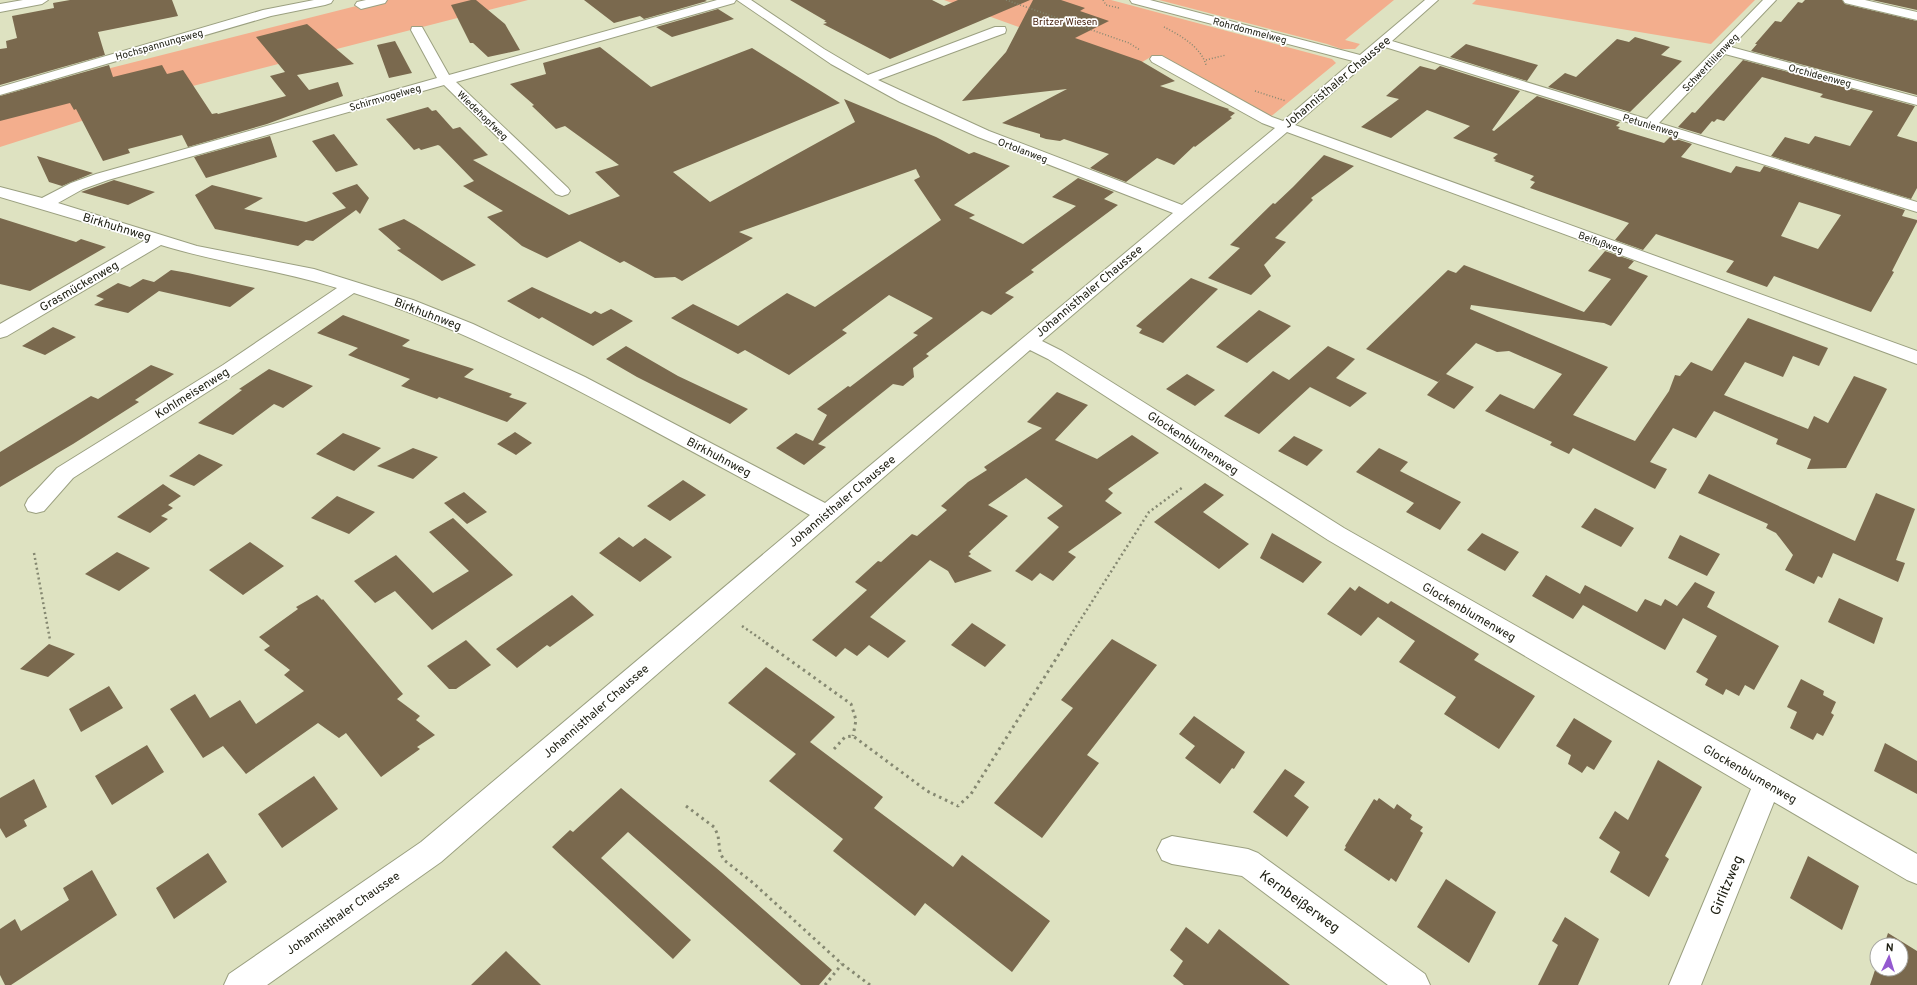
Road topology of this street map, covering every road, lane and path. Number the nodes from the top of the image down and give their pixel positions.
1 (42, 0) edge
2 (381, 0) edge
3 (728, 0) edge
4 (743, 0) edge
5 (1006, 0) edge
6 (1103, 0) edge
7 (1136, 0) edge
8 (1432, 0) edge
9 (1770, 0) edge
10 (1849, 0) edge
11 (323, 2) edge
12 (362, 5) dead end
13 (0, 8) edge
14 (1121, 9) dead end
15 (1917, 16) edge
16 (1164, 26) dead end
17 (783, 29) junction
18 (416, 30) dead end
19 (1000, 30) dead end
20 (1384, 42) junction
21 (1722, 48) junction
22 (1226, 55) dead end
23 (1157, 59) joint
24 (1206, 60) junction
25 (1363, 60) junction
26 (1207, 68) dead end
27 (447, 80) junction
28 (867, 80) junction
29 (1254, 90) dead end
30 (0, 91) edge
31 (1917, 101) edge
32 (1291, 103) dead end
33 (1649, 125) junction
34 (1286, 126) junction
35 (562, 191) dead end
36 (0, 192) edge
37 (44, 204) junction
38 (1917, 207) edge
39 (1184, 211) junction
40 (158, 240) junction
41 (352, 286) junction
42 (0, 332) edge
43 (1029, 342) junction
44 (1917, 358) edge
45 (1183, 486) dead end
46 (36, 505) dead end
47 (827, 514) junction
48 (34, 553) dead end
49 (742, 626) dead end
50 (50, 640) dead end
51 (853, 736) junction
52 (834, 749) dead end
53 (1767, 784) junction
54 (686, 806) dead end
55 (1172, 850) dead end
56 (1917, 870) edge
57 (842, 964) junction
58 (240, 985) edge
59 (825, 985) edge
60 (870, 985) edge
61 (1414, 985) edge
62 (1685, 985) edge

1 - 13 street
2 - 12 street
3 - 17 street, Ortolanweg
3 - 27 street, Schirmvogelweg
4 - 17 street, Ortolanweg
5 - 23 path
6 - 14 path
7 - 25 street, Rohrdommelweg
8 - 20 street, Johannisthaler Chaussee
9 - 21 street, Schwertlilienweg
10 - 15 street
11 - 30 street, Hochspannungsweg
16 - 24 path
17 - 28 street, Ortolanweg
18 - 27 street, Wiedehopfweg
19 - 28 street
20 - 25 street, Johannisthaler Chaussee
20 - 33 street, Petunienweg
21 - 31 street, Orchideenweg
21 - 33 street, Schwertlilienweg
22 - 24 path
23 - 34 street, Beifußweg
24 - 26 path
25 - 34 street, Johannisthaler Chaussee
27 - 35 street, Wiedehopfweg
27 - 37 street, Schirmvogelweg
28 - 39 street, Ortolanweg
29 - 32 path
33 - 38 street, Petunienweg
34 - 39 street, Johannisthaler Chaussee
34 - 44 street, Beifußweg
36 - 37 street, Birkhuhnweg
37 - 40 street, Birkhuhnweg
39 - 43 street, Johannisthaler Chaussee
40 - 41 street, Birkhuhnweg
40 - 42 street, Grasmückenweg
41 - 46 street, Kohlmeisenweg
41 - 47 street, Birkhuhnweg
43 - 47 street, Johannisthaler Chaussee
43 - 53 street, Glockenblumenweg
45 - 51 path
47 - 58 street, Johannisthaler Chaussee
48 - 50 path
49 - 51 path
51 - 52 path
53 - 56 street, Glockenblumenweg
53 - 62 street, Girlitzweg
54 - 57 path
55 - 61 street, Kernbeißerweg
57 - 59 path
57 - 60 path

